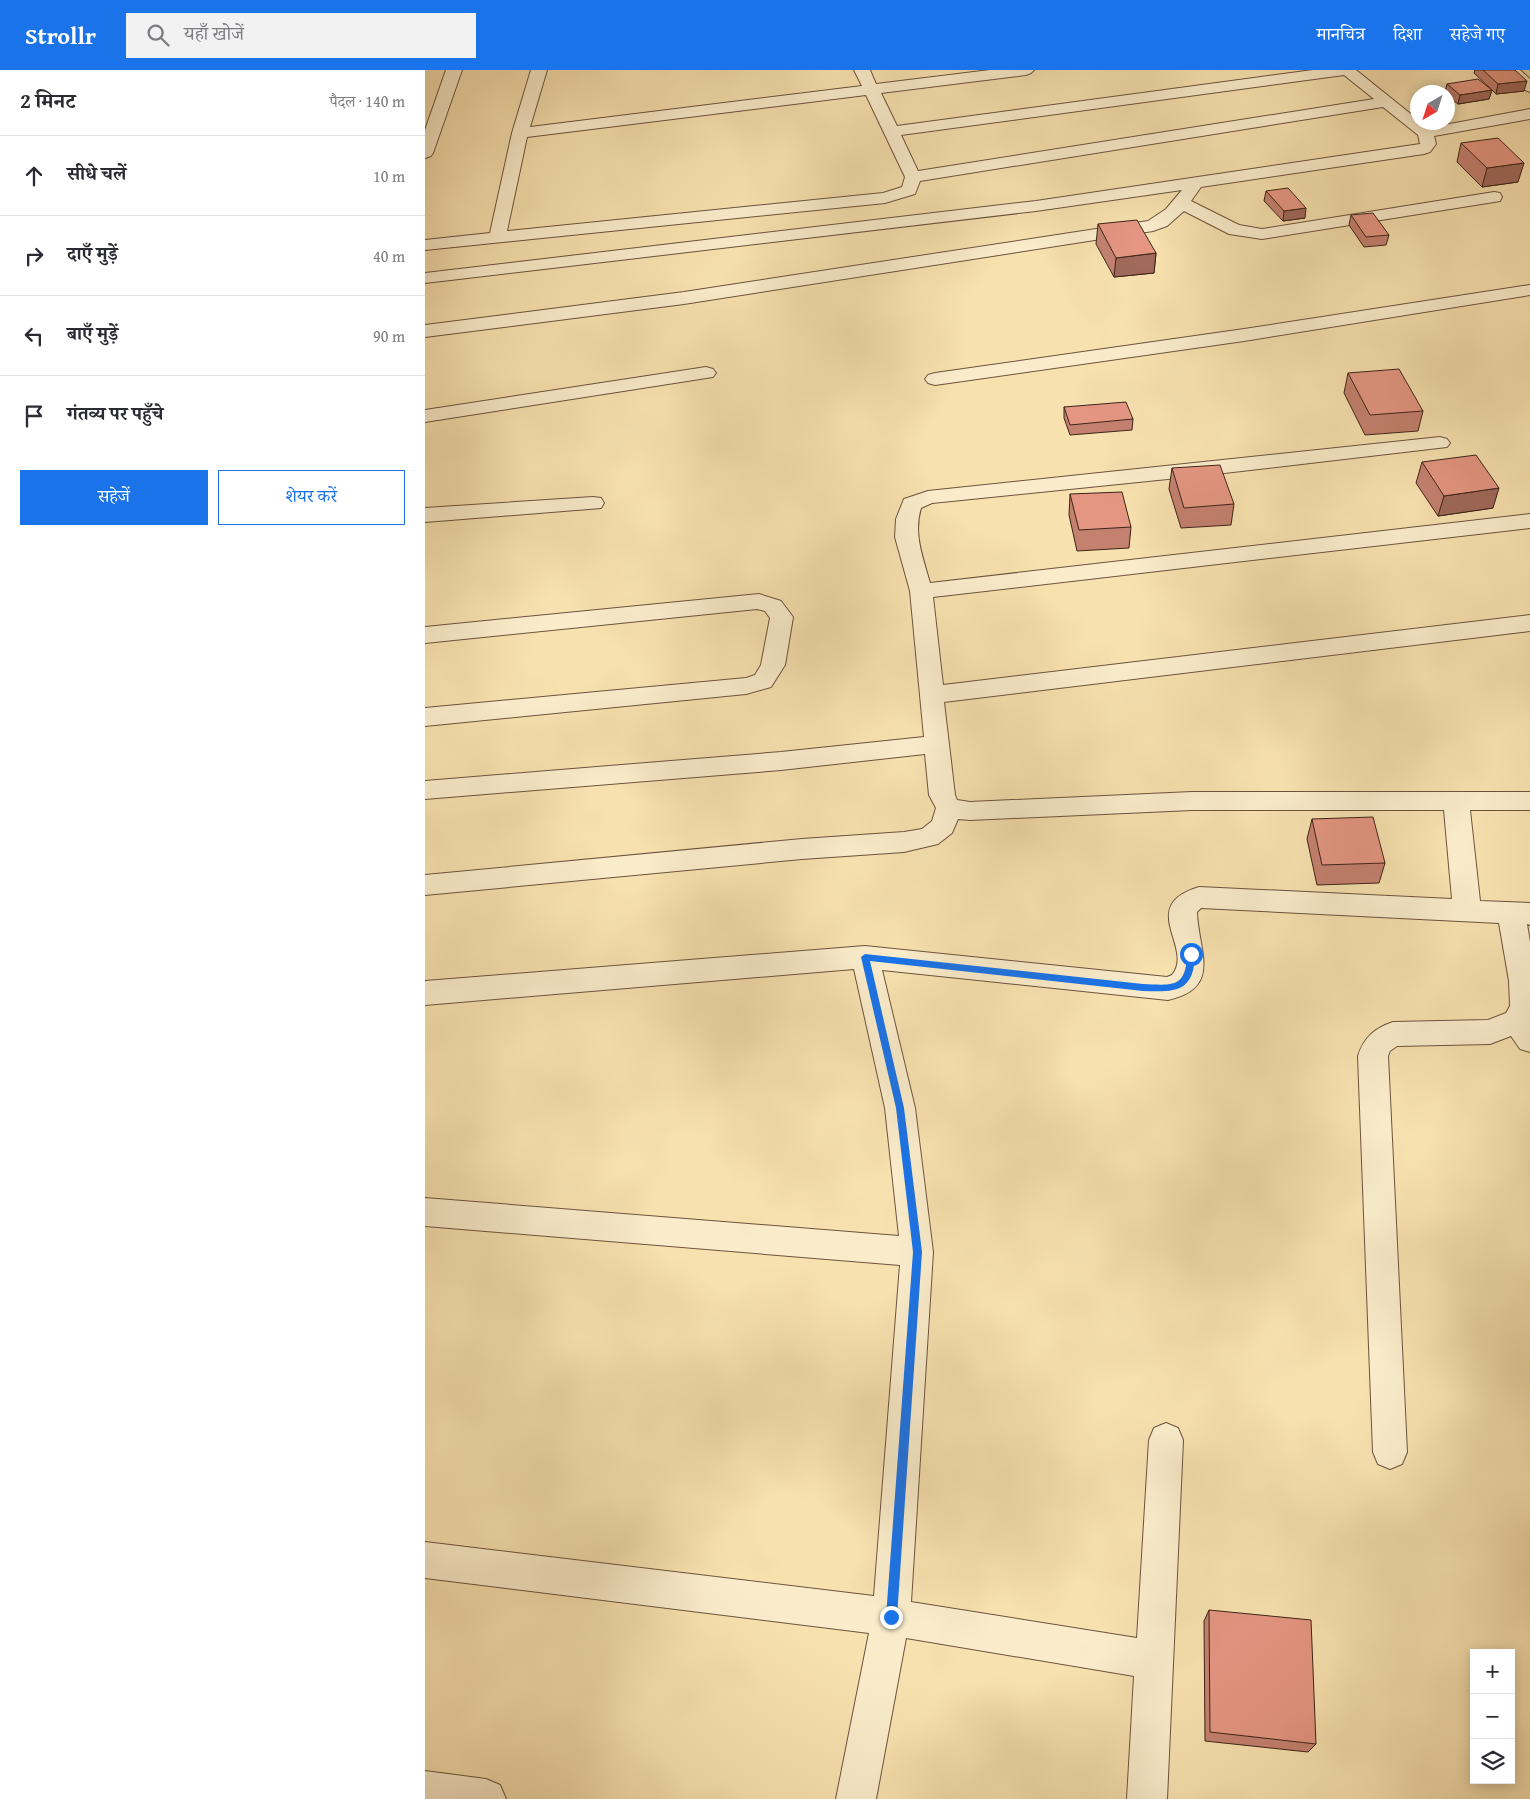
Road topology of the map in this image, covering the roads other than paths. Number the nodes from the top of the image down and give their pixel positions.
1 (454, 70) edge
2 (539, 70) edge
3 (862, 70) edge
4 (1026, 70) edge
5 (1347, 70) edge
6 (1511, 70) edge
7 (1530, 87) edge
8 (872, 90) junction
9 (1387, 102) junction
10 (1523, 119) edge
11 (893, 131) junction
12 (520, 133) junction
13 (1425, 133) junction
14 (425, 153) edge
15 (913, 177) junction
16 (1195, 183) junction
17 (1494, 197) dead end
18 (1182, 203) junction
19 (497, 239) junction
20 (425, 245) edge
21 (425, 278) edge
22 (1530, 290) edge
23 (425, 331) edge
24 (705, 373) dead end
25 (935, 379) dead end
26 (425, 416) edge
27 (1440, 443) dead end
28 (593, 503) dead end
29 (425, 514) edge
30 (1530, 521) edge
31 (921, 592) junction
32 (1530, 623) edge
33 (425, 635) edge
34 (932, 695) junction
35 (425, 717) edge
36 (936, 744) junction
37 (425, 790) edge
38 (1456, 801) junction
39 (1530, 801) edge
40 (949, 808) junction
41 (425, 885) edge
42 (1467, 910) junction
43 (1520, 913) edge
44 (865, 957) junction
45 (425, 993) edge
46 (1523, 1031) edge
47 (425, 1212) edge
48 (917, 1252) junction
49 (1166, 1440) dead end
50 (1389, 1452) dead end
51 (425, 1560) edge
52 (891, 1617) junction
53 (1154, 1660) junction
54 (425, 1791) edge
55 (487, 1799) edge
56 (856, 1799) edge
57 (1147, 1799) edge

1 - 14 street
2 - 12 street
3 - 8 street
4 - 8 street
5 - 9 street
5 - 11 street
6 - 7 street
8 - 11 street
8 - 12 street
9 - 13 street
9 - 15 street
10 - 13 street
11 - 15 street
12 - 19 street
13 - 16 street
15 - 19 street
16 - 18 street
16 - 21 street
17 - 18 street
18 - 23 street
19 - 20 street
22 - 25 street
24 - 26 street
27 - 31 street
28 - 29 street
30 - 31 street
31 - 34 street
32 - 34 street
33 - 35 street
34 - 36 street
36 - 37 street
36 - 40 street
38 - 39 street
38 - 40 street
38 - 42 street
40 - 41 street
42 - 43 street
42 - 44 street
43 - 46 street
44 - 45 street
44 - 48 street
46 - 50 street
47 - 48 street
48 - 52 street
49 - 53 street
51 - 52 street
52 - 53 street
52 - 56 street
53 - 57 street
54 - 55 street

